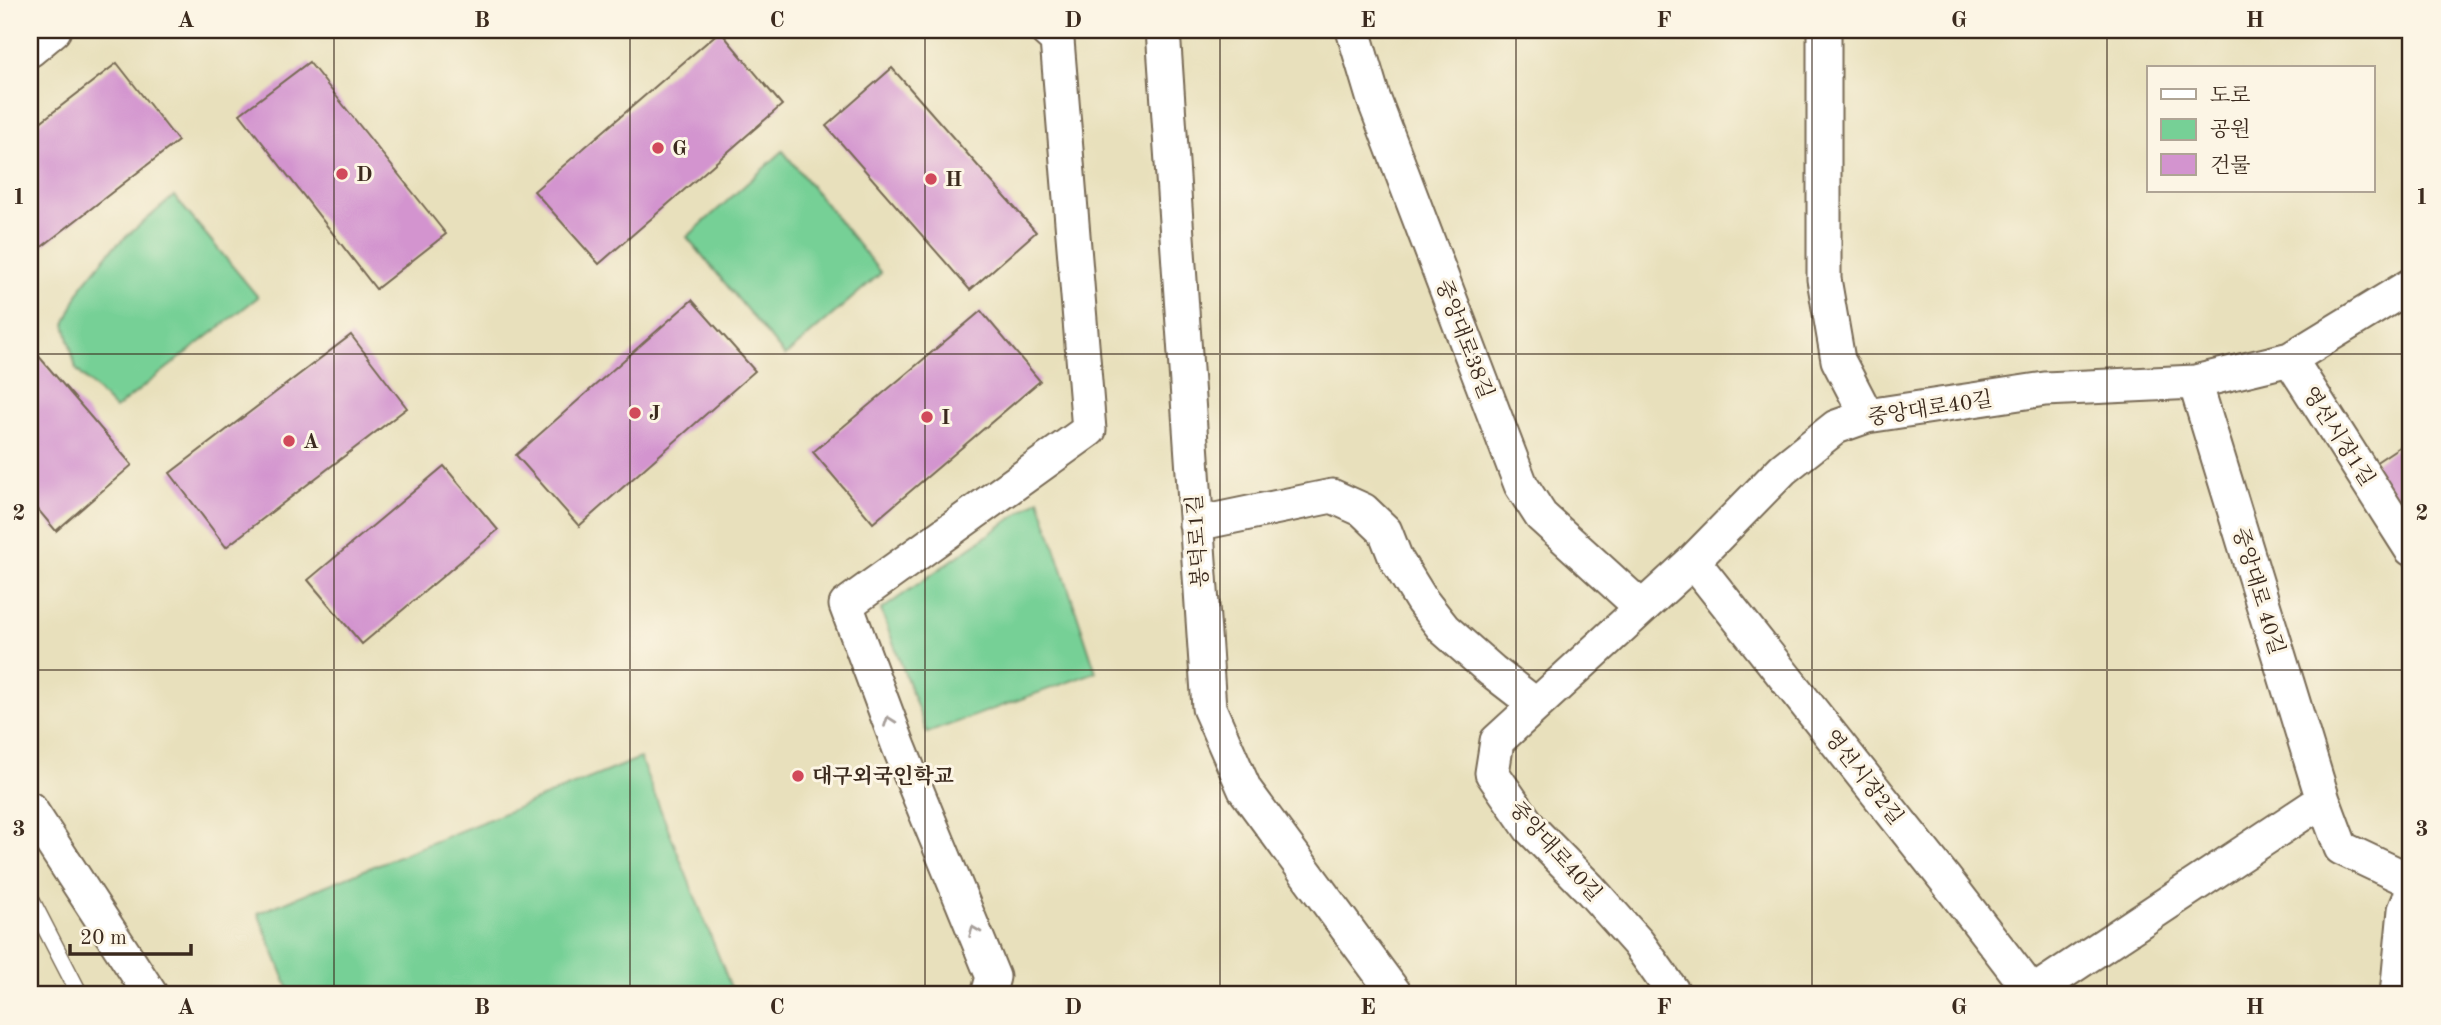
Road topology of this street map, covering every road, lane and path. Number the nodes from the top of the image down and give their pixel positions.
1 (54, 30) edge
2 (1046, 30) edge
3 (1163, 30) edge
4 (1353, 30) edge
5 (1824, 30) edge
6 (30, 50) edge
7 (2411, 285) edge
8 (2290, 359) junction
9 (2195, 382) junction
10 (1867, 416) junction
11 (1196, 524) junction
12 (2411, 549) edge
13 (1693, 561) junction
14 (1642, 608) junction
15 (1535, 705) junction
16 (2323, 800) junction
17 (30, 809) edge
18 (2411, 881) edge
19 (2411, 895) edge
20 (30, 898) edge
21 (2033, 994) edge
22 (80, 995) edge
23 (151, 995) edge
24 (988, 995) edge
25 (1395, 995) edge
26 (1675, 995) edge
27 (2397, 995) edge

1 - 6 street
24 -> 2 street
3 - 11 street, 봉덕로1길
4 - 14 street, 중앙대로38길
5 - 10 street
7 - 8 street, 중앙대로40길
8 - 9 street, 중앙대로40길
8 - 12 street, 영선시장1길
9 - 10 street, 중앙대로40길
9 - 16 street, 중앙대로 40길
10 - 13 street, 중앙대로40길
11 - 15 street
11 - 25 street, 봉덕로1길
13 - 14 street, 중앙대로40길
13 - 21 street, 영선시장2길
14 - 15 street, 중앙대로40길
15 - 26 street, 중앙대로40길
16 - 18 street
16 - 21 street, 영선시장2길
17 - 23 street
19 - 27 street
20 - 22 lane

